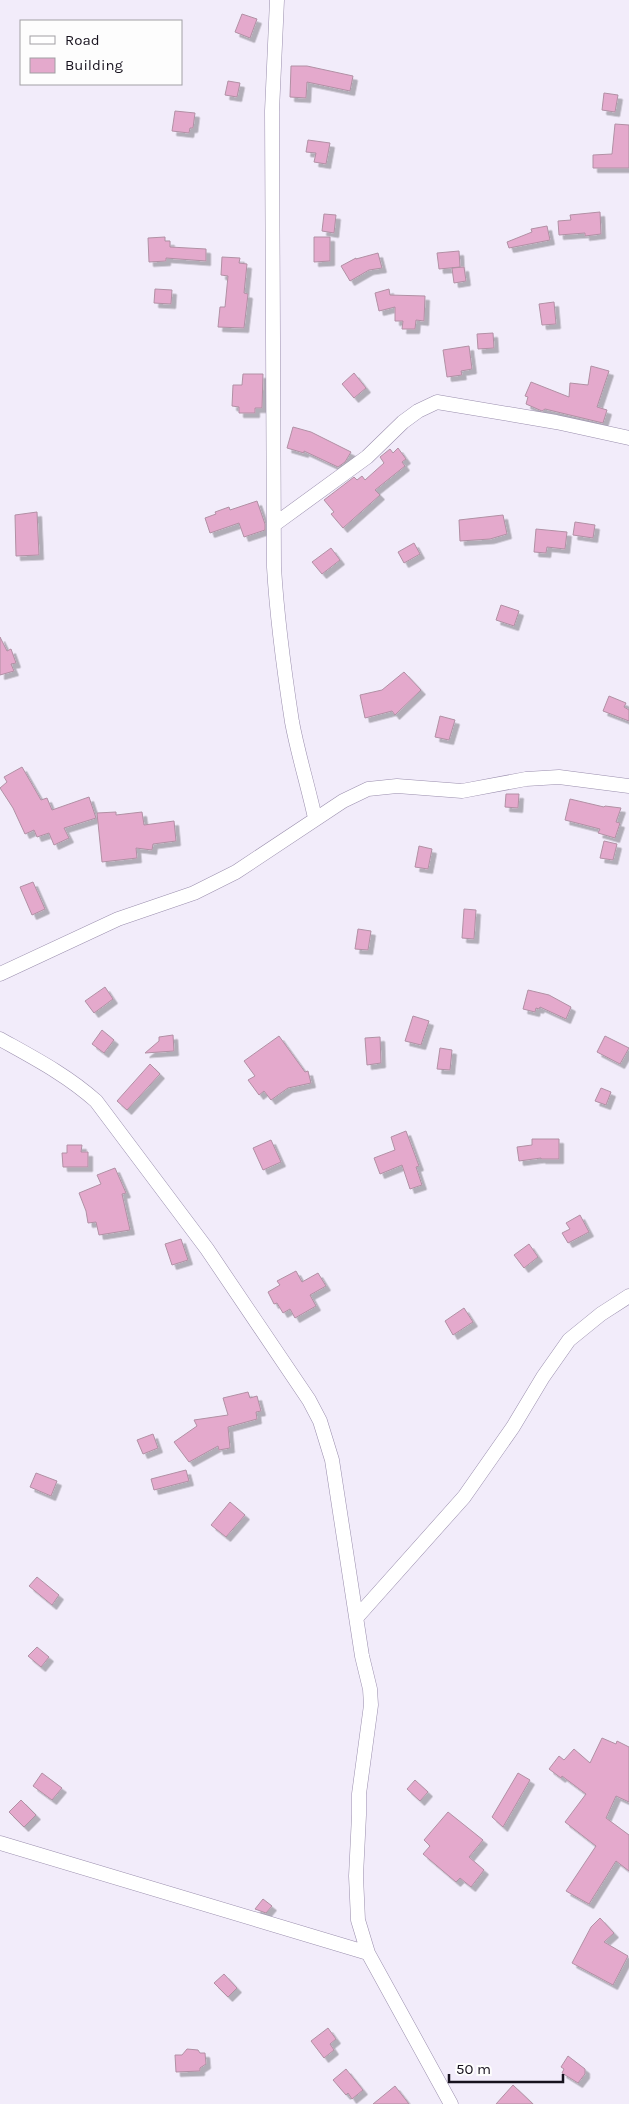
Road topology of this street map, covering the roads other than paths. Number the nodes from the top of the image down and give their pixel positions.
1 (277, 0) edge
2 (629, 438) edge
3 (276, 524) junction
4 (629, 786) edge
5 (315, 818) junction
6 (0, 974) edge
7 (0, 1039) edge
8 (629, 1296) edge
9 (357, 1617) junction
10 (0, 1842) edge
11 (368, 1953) junction
12 (450, 2104) edge

1 - 3 street
2 - 3 street
3 - 5 street
4 - 5 street
5 - 6 street
7 - 9 street
8 - 9 street
9 - 11 street
10 - 11 street
11 - 12 street

